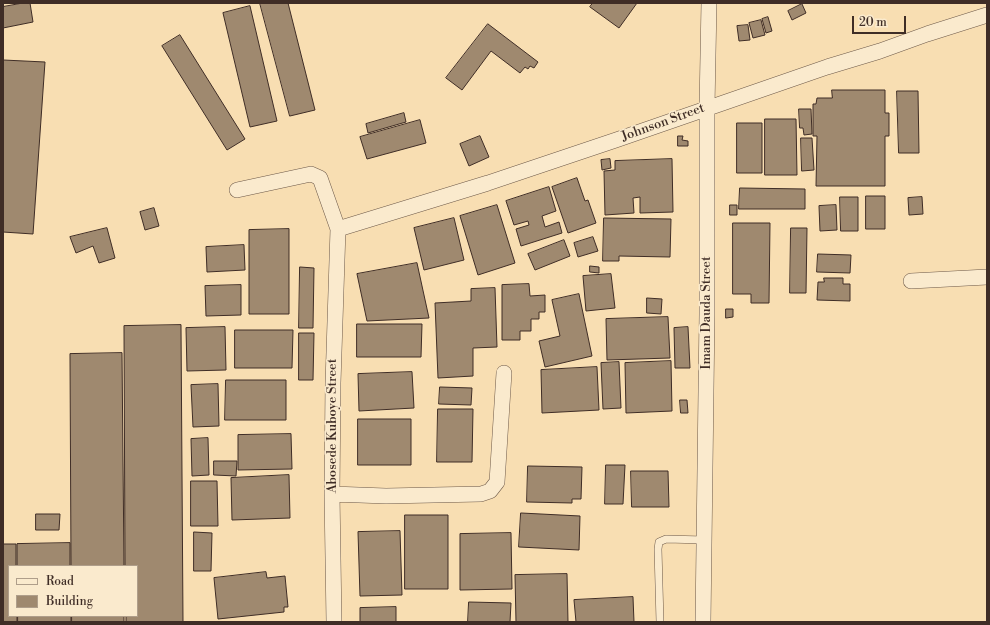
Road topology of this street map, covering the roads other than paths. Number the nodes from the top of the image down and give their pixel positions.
1 (709, 3) edge
2 (987, 15) edge
3 (707, 107) junction
4 (237, 190) dead end
5 (338, 229) junction
6 (987, 277) edge
7 (911, 281) dead end
8 (504, 373) dead end
9 (332, 494) junction
10 (704, 540) junction
11 (334, 622) edge
12 (660, 622) edge
13 (703, 622) edge

1 - 3 street, Imam Dauda Street
2 - 3 street, Johnson Street
3 - 5 street, Johnson Street
3 - 10 street, Imam Dauda Street
4 - 5 street
5 - 9 street, Abosede Kuboye Street
6 - 7 street
8 - 9 street
9 - 11 street, Abosede Kuboye Street
10 - 12 lane
10 - 13 street, Imam Dauda Street

